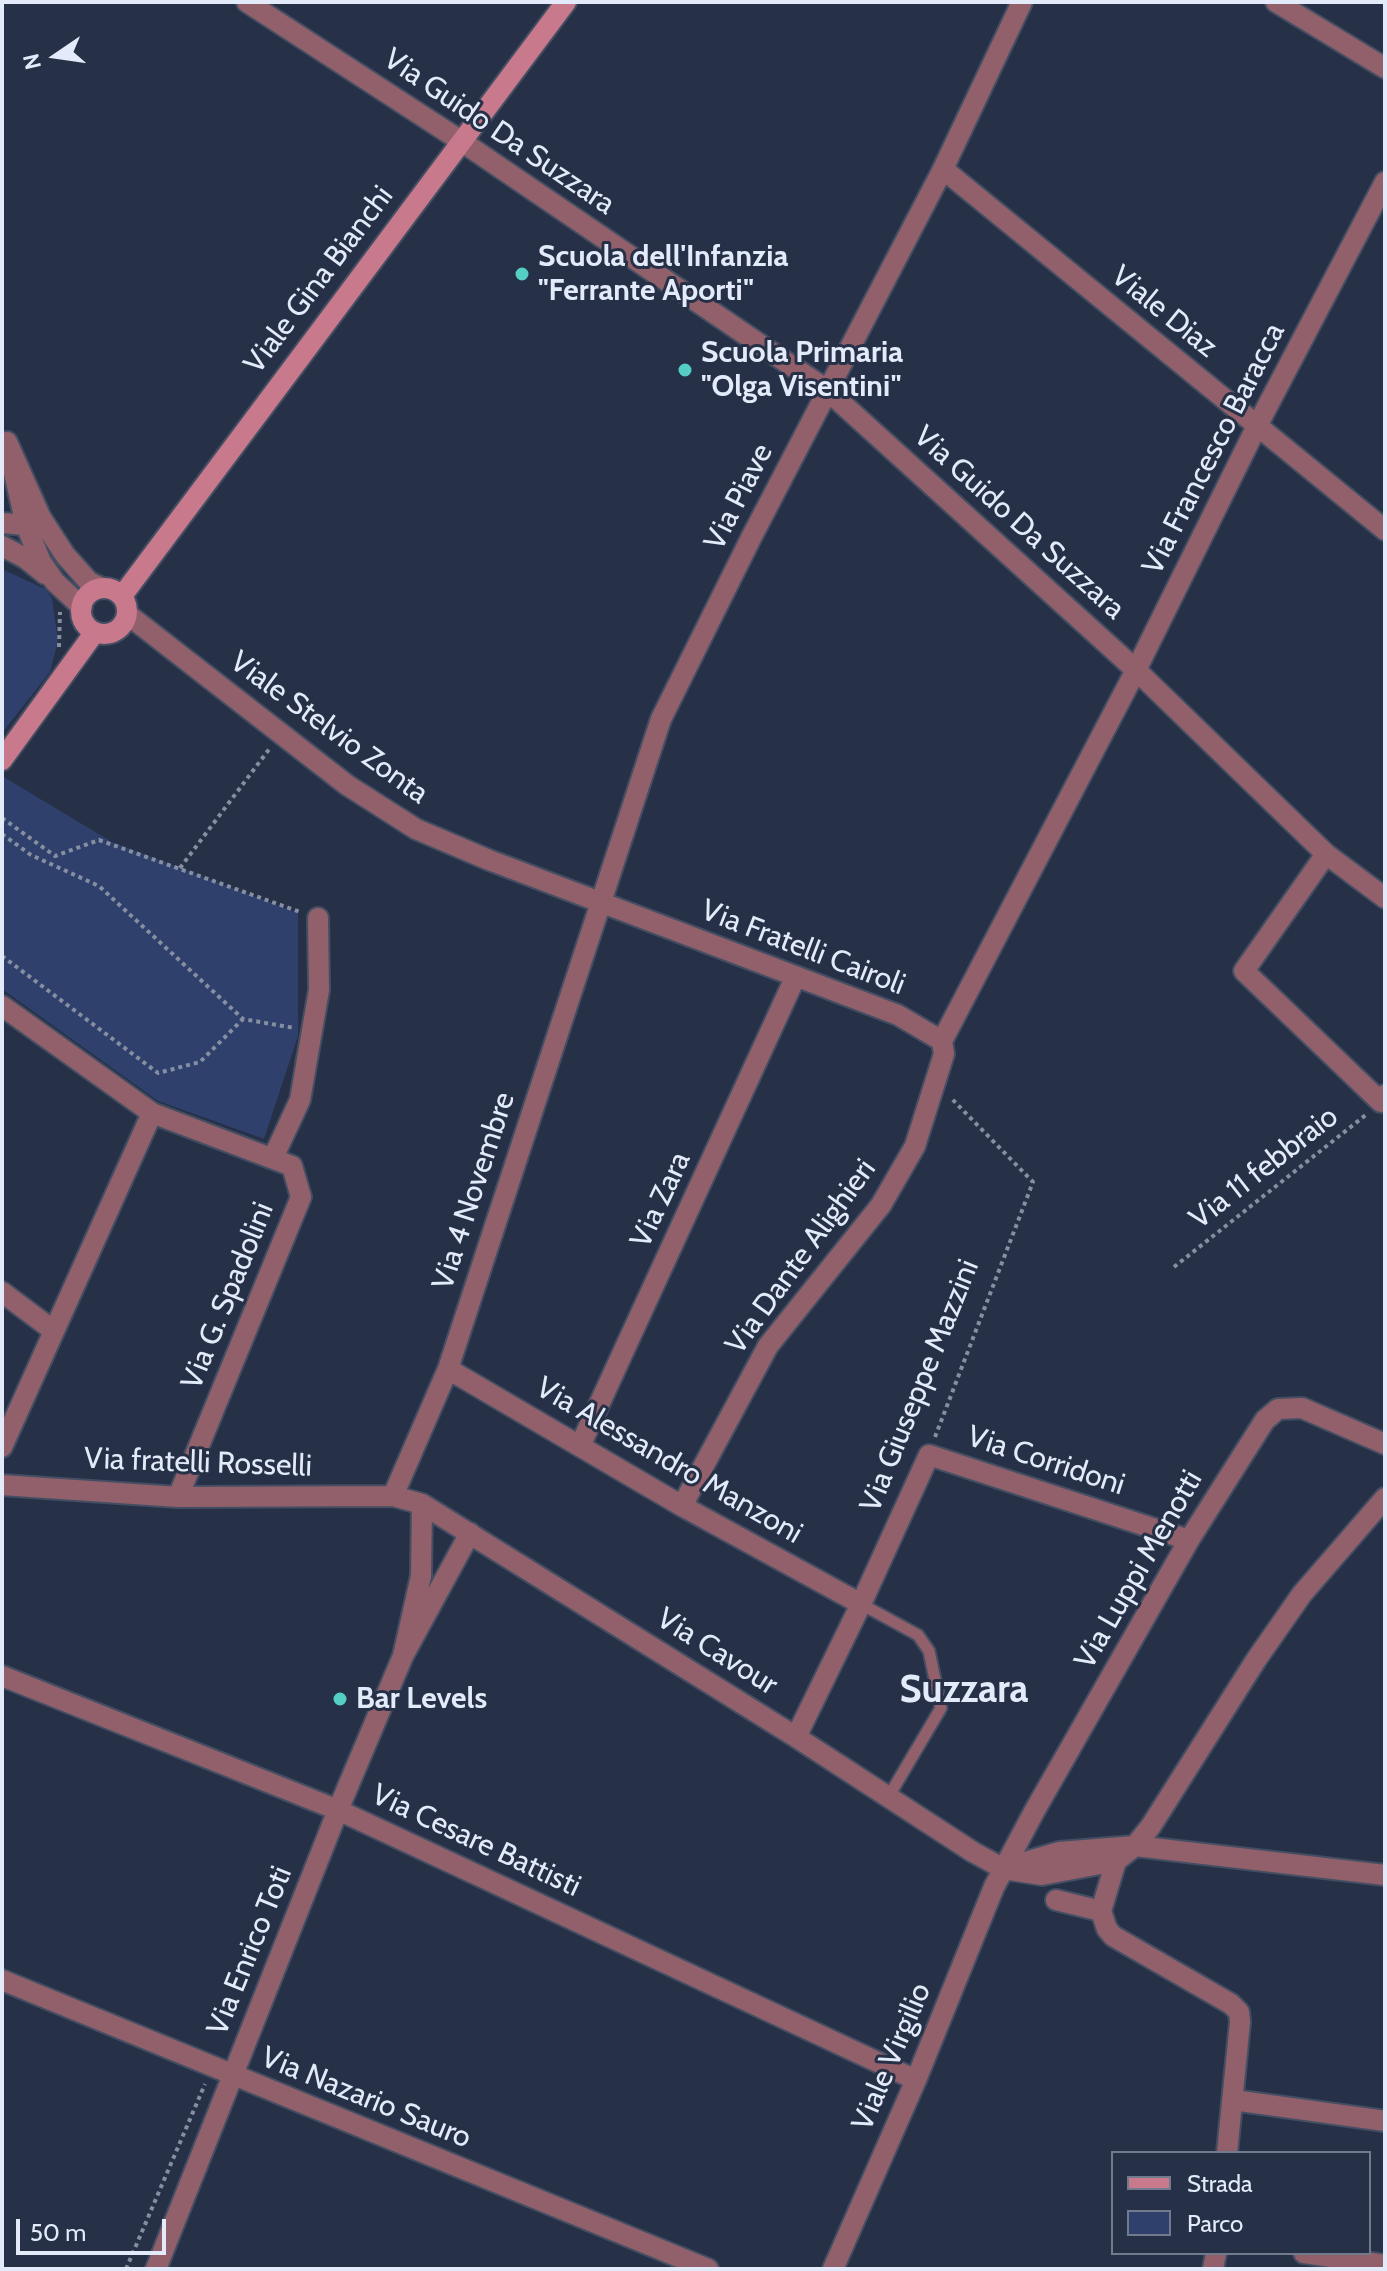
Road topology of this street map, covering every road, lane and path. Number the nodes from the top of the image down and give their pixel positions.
1 (247, 2) edge
2 (566, 2) edge
3 (1022, 2) edge
4 (1276, 2) edge
5 (1385, 68) edge
6 (461, 141) junction
7 (943, 169) junction
8 (1385, 182) edge
9 (827, 390) junction
10 (1257, 426) junction
11 (4, 436) edge
12 (2, 523) edge
13 (26, 525) junction
14 (1385, 530) edge
15 (2, 546) edge
16 (65, 555) junction
17 (55, 582) junction
18 (102, 588) junction
19 (57, 604) dead end
20 (124, 605) junction
21 (82, 607) junction
22 (95, 632) junction
23 (57, 655) dead end
24 (1136, 670) junction
25 (282, 733) junction
26 (2, 760) edge
27 (2, 818) edge
28 (2, 834) edge
29 (1326, 854) junction
30 (180, 868) junction
31 (1385, 898) edge
32 (600, 901) junction
33 (318, 918) joint
34 (2, 956) edge
35 (795, 978) junction
36 (2, 1006) edge
37 (243, 1019) junction
38 (312, 1032) junction
39 (942, 1041) junction
40 (935, 1082) junction
41 (1383, 1099) edge
42 (152, 1113) junction
43 (273, 1158) junction
44 (1174, 1267) dead end
45 (2, 1292) edge
46 (54, 1331) junction
47 (448, 1369) junction
48 (1385, 1444) edge
49 (580, 1446) junction
50 (2, 1447) edge
51 (929, 1455) junction
52 (2, 1485) edge
53 (393, 1496) junction
54 (178, 1497) junction
55 (1385, 1498) edge
56 (422, 1504) junction
57 (682, 1506) junction
58 (470, 1533) junction
59 (1189, 1540) junction
60 (861, 1604) junction
61 (403, 1656) junction
62 (2, 1676) edge
63 (796, 1737) junction
64 (889, 1796) junction
65 (338, 1810) junction
66 (1135, 1846) junction
67 (1116, 1861) junction
68 (1004, 1869) junction
69 (1385, 1875) edge
70 (1056, 1900) dead end
71 (1101, 1911) junction
72 (2, 1980) edge
73 (233, 2077) junction
74 (916, 2080) junction
75 (1233, 2100) junction
76 (1385, 2121) edge
77 (1227, 2151) edge
78 (1318, 2255) edge
79 (1385, 2265) edge
80 (156, 2269) edge
81 (708, 2269) edge
82 (833, 2269) edge

1 - 6 street, Via Guido Da Suzzara
2 - 6 street, Viale Gina Bianchi
3 - 7 street, Via Piave
4 - 5 street
6 - 9 street, Via Guido Da Suzzara
6 - 20 street, Viale Gina Bianchi
7 - 9 street, Via Piave
7 - 10 street, Viale Diaz
8 - 10 street, Via Francesco Baracca
9 - 24 street, Via Guido Da Suzzara
9 - 32 street, Via Piave
10 - 14 street, Viale Diaz
10 - 24 street, Via Francesco Baracca
11 - 13 street
11 - 16 street
12 - 13 street
13 - 16 street
13 - 17 street
15 - 17 street
16 - 18 street
17 - 21 street
18 - 20 street
18 - 21 street
19 - 23 path
20 - 22 street
20 - 25 street, Viale Stelvio Zonta
21 - 22 street
22 - 26 street
24 - 29 street, Via Guido Da Suzzara
24 - 39 street, Via Francesco Baracca
25 - 30 path
25 - 32 street, Viale Stelvio Zonta
27 - 30 path
28 - 37 path
29 - 31 street, Via Guido Da Suzzara
29 - 41 street
30 - 33 path
32 - 35 street, Via Fratelli Cairoli
32 - 47 street, Via 4 Novembre
33 - 38 street
34 - 37 path
35 - 39 street, Via Fratelli Cairoli
35 - 49 street, Via Zara
36 - 42 street, Via G. Spadolini
37 - 38 path
38 - 43 street
39 - 40 street
40 - 51 path, Via Giuseppe Mazzini
40 - 57 street, Via Dante Alighieri
41 - 44 path, Via 11 febbraio
42 - 43 street, Via G. Spadolini
42 - 46 street
43 - 54 street, Via G. Spadolini
45 - 46 street
46 - 50 street
47 - 49 street, Via Alessandro Manzoni
47 - 53 street, Via 4 Novembre
48 - 59 street, Via Luppi Menotti
49 - 57 street, Via Alessandro Manzoni
51 - 59 street, Via Corridoni
51 - 60 street, Via Giuseppe Mazzini
52 - 54 street, Via fratelli Rosselli
53 - 54 street, Via fratelli Rosselli
53 - 56 street, Via Cavour
55 - 66 street
56 - 58 street, Via Cavour
56 - 61 street, Via Enrico Toti
57 - 60 street, Via Alessandro Manzoni
58 - 61 street, Via Enrico Toti
58 - 63 street, Via Cavour
59 - 68 street, Via Luppi Menotti
60 - 63 street, Via Giuseppe Mazzini
60 - 64 lane
61 - 65 street, Via Enrico Toti
62 - 65 street, Via Cesare Battisti
63 - 64 street, Via Cavour
64 - 68 street, Via Cavour
65 - 73 street, Via Enrico Toti
65 - 74 street, Via Cesare Battisti
66 - 67 street
66 - 68 street
66 - 69 street
67 - 68 street
67 - 71 street
68 - 74 street, Viale Virgilio
70 - 71 street
71 - 75 street
72 - 73 street, Via Nazario Sauro
73 - 80 street, Via Enrico Toti
73 - 81 street, Via Nazario Sauro
74 - 82 street, Viale Virgilio
75 - 76 street
75 - 77 street
78 - 79 street

